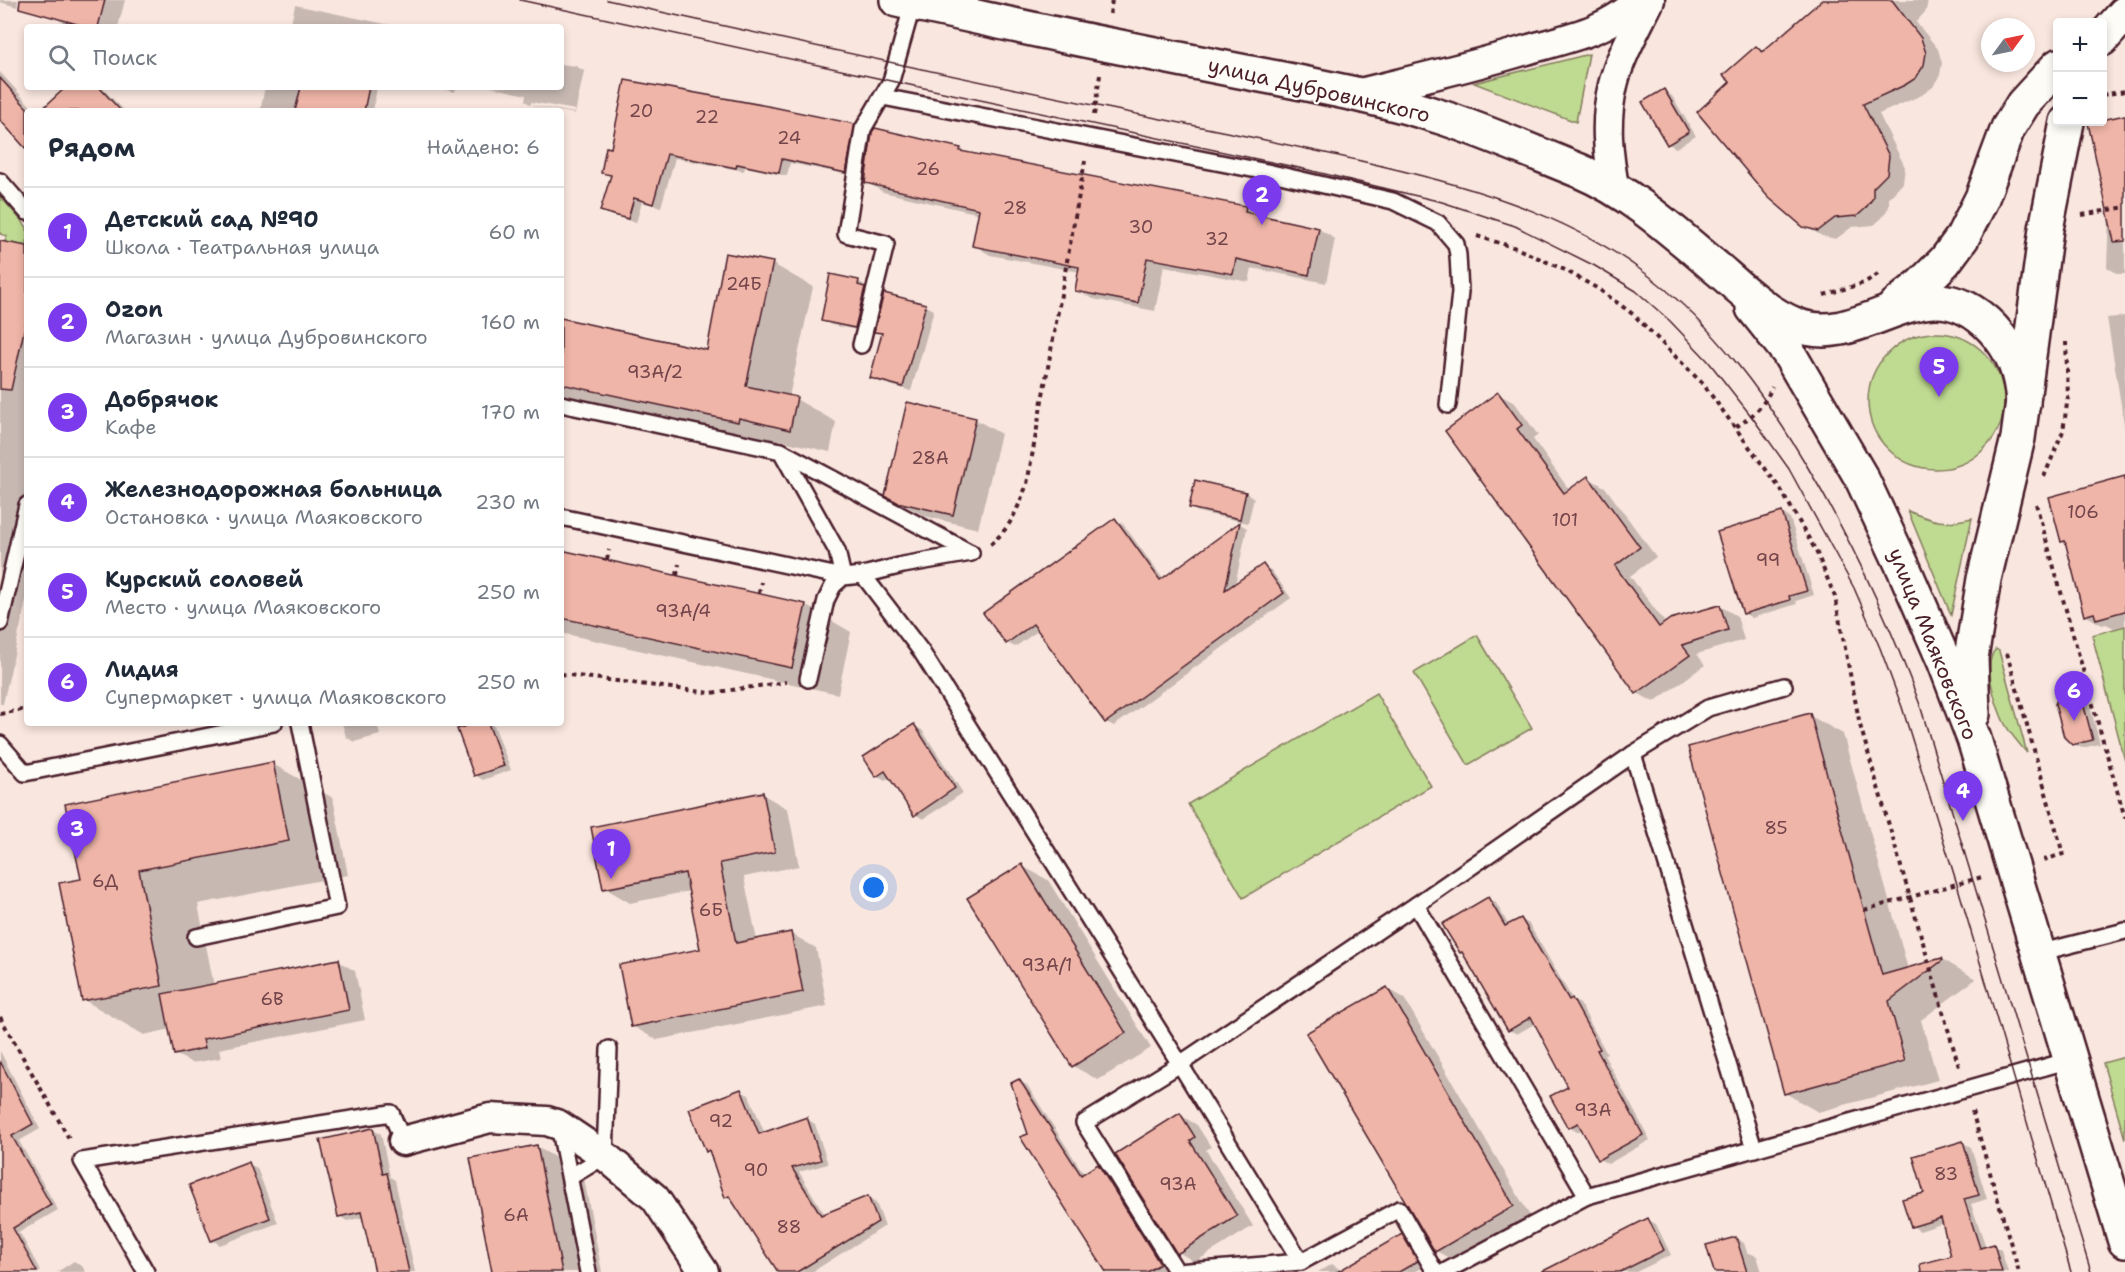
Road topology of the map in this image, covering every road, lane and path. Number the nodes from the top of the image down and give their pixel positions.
1 (1638, 0) edge
2 (1650, 0) edge
3 (908, 1) edge
4 (2125, 12) edge
5 (2107, 23) edge
6 (2107, 33) edge
7 (2053, 71) edge
8 (2125, 91) edge
9 (1356, 94) junction
10 (2107, 94) edge
11 (883, 97) junction
12 (2066, 126) edge
13 (1090, 137) junction
14 (0, 181) edge
15 (1615, 190) junction
16 (24, 209) edge
17 (1437, 223) junction
18 (1736, 285) junction
19 (1890, 311) junction
20 (2066, 336) dead end
21 (861, 345) dead end
22 (2023, 403) junction
23 (564, 405) edge
24 (1448, 405) dead end
25 (781, 451) junction
26 (2043, 480) dead end
27 (2032, 511) dead end
28 (24, 519) edge
29 (564, 519) edge
30 (971, 553) junction
31 (863, 575) junction
32 (843, 577) junction
33 (0, 623) edge
34 (2006, 651) dead end
35 (564, 674) edge
36 (808, 679) joint
37 (1784, 686) dead end
38 (24, 710) edge
39 (0, 714) edge
40 (259, 726) edge
41 (301, 726) edge
42 (1974, 739) junction
43 (0, 744) edge
44 (1633, 754) junction
45 (2125, 818) edge
46 (2013, 868) junction
47 (1910, 898) junction
48 (1416, 905) junction
49 (1864, 910) dead end
50 (2125, 931) edge
51 (196, 937) dead end
52 (2038, 953) junction
53 (0, 1017) edge
54 (609, 1049) dead end
55 (2070, 1060) junction
56 (1180, 1064) junction
57 (1966, 1091) junction
58 (559, 1125) junction
59 (403, 1141) joint
60 (1754, 1149) junction
61 (605, 1156) junction
62 (82, 1161) junction
63 (570, 1177) junction
64 (1587, 1196) junction
65 (2125, 1241) edge
66 (1301, 1262) junction
67 (1226, 1270) edge
68 (146, 1272) edge
69 (588, 1272) edge
70 (704, 1272) edge
71 (1435, 1272) edge
72 (1444, 1272) edge
73 (2019, 1272) edge

1 - 9 street
2 - 15 street
3 - 9 main road, улица Дубровинского
3 - 11 lane
4 - 5 main road
4 - 6 main road
7 - 19 main road
8 - 10 path
9 - 15 main road, улица Дубровинского
11 - 13 lane
11 - 21 lane
12 - 22 main road
13 - 17 lane
13 - 30 path
14 - 16 lane
15 - 18 main road, улица Дубровинского
17 - 24 lane
17 - 47 path
18 - 19 main road
18 - 42 main road, улица Маяковского
19 - 22 main road
20 - 26 path
22 - 42 main road
23 - 25 lane
25 - 30 lane
25 - 32 lane
27 - 45 path
28 - 33 lane
29 - 32 lane
30 - 31 lane
31 - 32 lane
31 - 56 lane
32 - 36 lane
34 - 46 path
35 - 36 path
37 - 44 lane
38 - 39 path
40 - 43 lane
41 - 51 lane
42 - 46 main road, улица Маяковского
44 - 48 lane
44 - 60 lane
46 - 47 path
46 - 52 main road, улица Маяковского
47 - 49 path
47 - 57 path
48 - 56 lane
48 - 64 lane
50 - 52 lane
52 - 55 main road, улица Маяковского
53 - 62 path
54 - 61 lane
55 - 57 lane
55 - 65 main road, улица Маяковского
56 - 66 lane
56 - 67 lane
57 - 60 lane
57 - 73 path
58 - 59 street
58 - 61 street
58 - 63 lane
59 - 62 lane
60 - 64 lane
61 - 63 lane
61 - 70 street
62 - 68 lane
63 - 69 lane
64 - 72 lane
66 - 67 lane
66 - 71 lane

